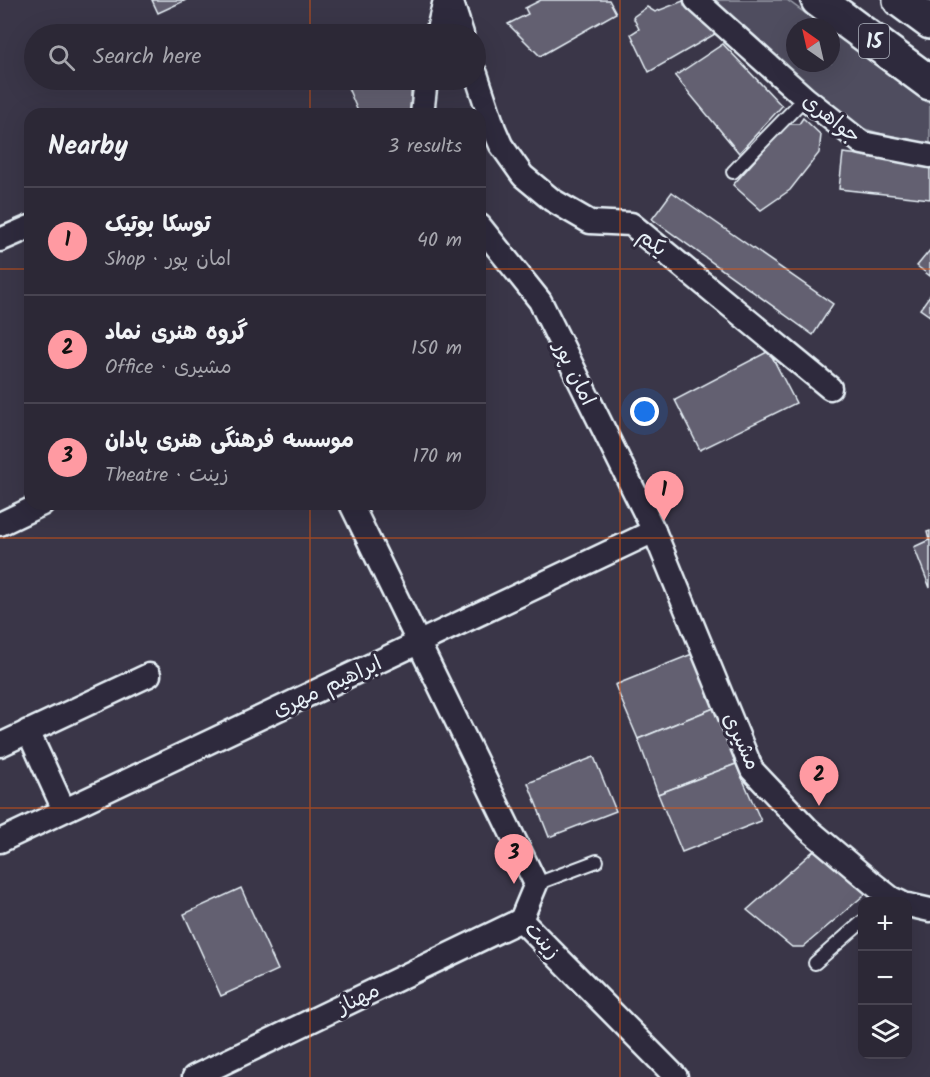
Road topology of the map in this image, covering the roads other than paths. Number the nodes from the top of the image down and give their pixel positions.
1 (445, 0) edge
2 (451, 0) edge
3 (696, 0) edge
4 (818, 0) edge
5 (900, 0) edge
6 (930, 22) edge
7 (439, 24) edge
8 (459, 24) edge
9 (930, 83) edge
10 (425, 90) edge
11 (481, 90) edge
12 (805, 98) junction
13 (423, 108) edge
14 (930, 156) edge
15 (733, 172) dead end
16 (24, 230) edge
17 (486, 234) edge
18 (0, 240) edge
19 (830, 388) dead end
20 (29, 510) edge
21 (354, 510) edge
22 (0, 524) edge
23 (654, 531) junction
24 (419, 642) junction
25 (149, 675) dead end
26 (28, 731) junction
27 (0, 745) edge
28 (64, 810) junction
29 (0, 841) edge
30 (597, 861) dead end
31 (536, 884) junction
32 (891, 897) edge
33 (912, 905) edge
34 (930, 910) edge
35 (521, 920) junction
36 (858, 925) edge
37 (815, 963) dead end
38 (194, 1077) edge
39 (676, 1077) edge

1 - 7 street
2 - 8 street
3 - 12 street, جواهری
4 - 9 highway, 15
5 - 6 highway, 15
10 - 13 street
11 - 19 street, یکم
12 - 14 street, جواهری
12 - 15 lane
16 - 18 street
17 - 23 street, امان پور
20 - 22 street
21 - 24 street
23 - 24 street, ابراهیم مهری
23 - 32 street, مشیری
24 - 28 street, ابراهیم مهری
24 - 31 street
25 - 26 street
26 - 27 street
26 - 28 street
28 - 29 street, ابراهیم مهری
30 - 31 lane
31 - 35 street, زینت
33 - 34 street, مشیری
35 - 38 street, مهناز
35 - 39 street, زینت
36 - 37 lane

